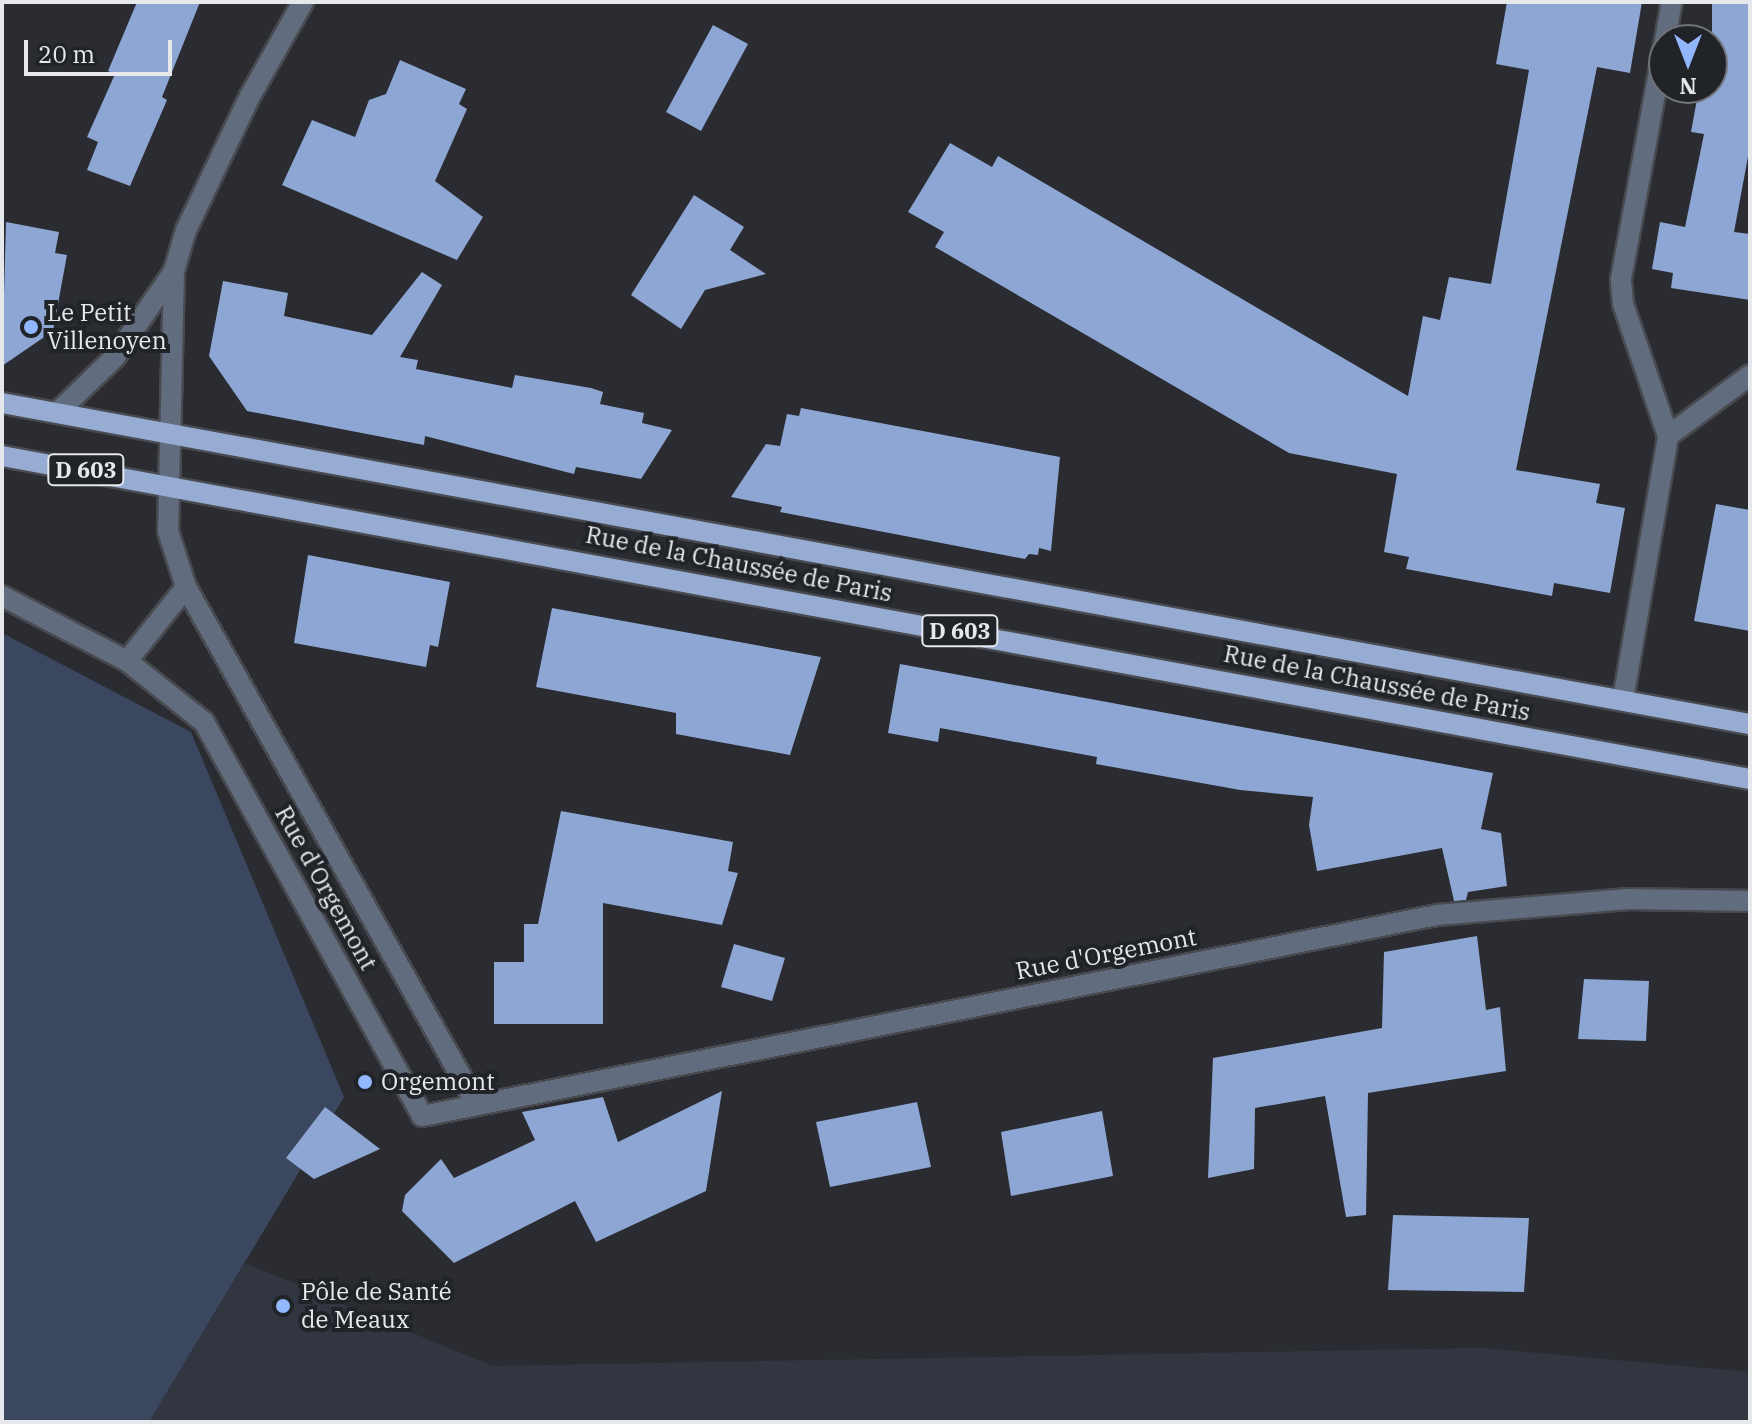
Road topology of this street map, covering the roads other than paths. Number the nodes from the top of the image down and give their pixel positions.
1 (303, 2) edge
2 (1672, 2) edge
3 (1668, 24) edge
4 (1653, 104) edge
5 (174, 271) junction
6 (1750, 375) edge
7 (2, 403) edge
8 (57, 413) junction
9 (171, 432) junction
10 (1668, 436) junction
11 (2, 456) edge
12 (170, 484) junction
13 (186, 587) junction
14 (2, 596) edge
15 (127, 661) junction
16 (1623, 700) junction
17 (1750, 724) edge
18 (1750, 779) edge
19 (1750, 901) edge
20 (476, 1103) junction

1 - 5 street
2 - 3 street
4 - 10 street
5 - 8 street
5 - 9 street, Rue d'Orgemont
6 - 10 street
7 - 8 main road, Rue de la Chaussée de Paris / D 603
8 - 9 main road, Rue de la Chaussée de Paris / D 603
9 - 12 street, Rue d'Orgemont
9 - 16 main road, Rue de la Chaussée de Paris / D 603
10 - 16 street
11 - 12 main road, Rue de la Chaussée de Paris / D 603
12 - 13 street, Rue d'Orgemont
12 - 18 main road, Rue de la Chaussée de Paris / D 603
13 - 15 street
13 - 20 street, Rue d'Orgemont
14 - 15 street, Rue d'Orgemont
15 - 20 street, Rue d'Orgemont
16 - 17 main road, Rue de la Chaussée de Paris / D 603
19 - 20 street, Rue d'Orgemont

